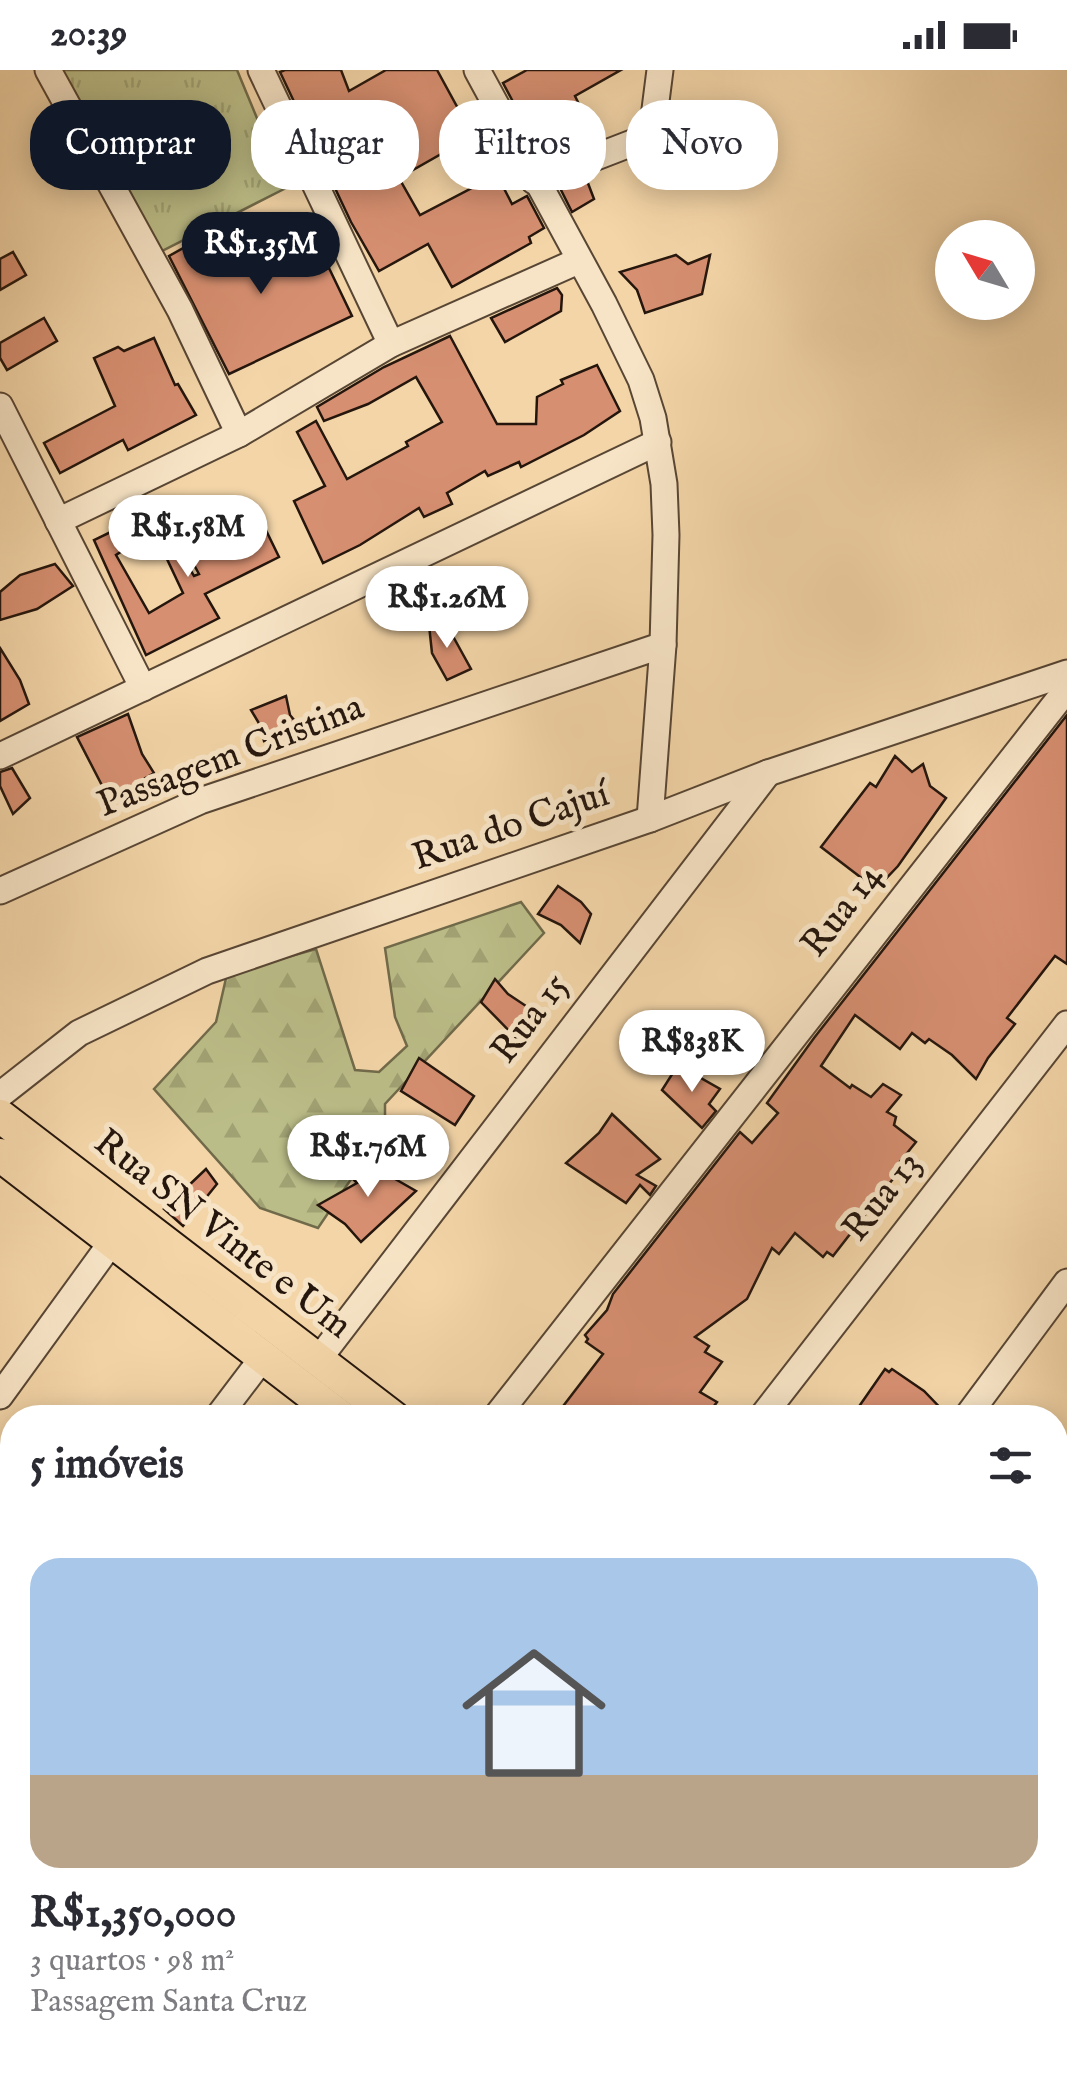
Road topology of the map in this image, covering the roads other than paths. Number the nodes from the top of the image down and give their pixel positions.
1 (48, 70) edge
2 (260, 70) edge
3 (477, 70) edge
4 (660, 70) edge
5 (492, 100) edge
6 (606, 153) edge
7 (539, 190) edge
8 (578, 261) junction
9 (391, 344) junction
10 (0, 406) edge
11 (239, 434) junction
12 (658, 442) junction
13 (58, 521) junction
14 (663, 645) junction
15 (1067, 674) edge
16 (143, 688) junction
17 (1067, 688) edge
18 (0, 756) edge
19 (768, 772) junction
20 (650, 819) junction
21 (0, 891) edge
22 (1067, 1024) edge
23 (0, 1094) edge
24 (0, 1116) edge
25 (0, 1155) edge
26 (112, 1243) junction
27 (1067, 1282) edge
28 (264, 1356) junction
29 (318, 1360) junction
30 (0, 1396) edge
31 (226, 1405) edge
32 (326, 1405) edge
33 (367, 1405) edge
34 (504, 1405) edge
35 (770, 1405) edge
36 (976, 1405) edge

1 - 11 street
2 - 9 street
3 - 5 street
4 - 6 street
7 - 8 street
8 - 9 street
8 - 12 street
9 - 11 street
10 - 13 street
11 - 13 street
12 - 14 street
12 - 16 street
13 - 16 street
14 - 20 street
14 - 21 street, Passagem Cristina
15 - 19 street, Rua do Cajuí
16 - 18 street
17 - 34 street, Rua 14
19 - 20 street, Rua do Cajuí
19 - 29 street, Rua 15
20 - 23 street, Rua do Cajuí
22 - 35 street, Rua 13
24 - 29 main road, Rua SN Vinte e Um
25 - 26 main road, Rua SN Vinte e Um
26 - 28 main road, Rua SN Vinte e Um
26 - 30 street
27 - 36 street
28 - 31 street
28 - 32 main road, Rua SN Vinte e Um
29 - 33 main road, Rua SN Vinte e Um

